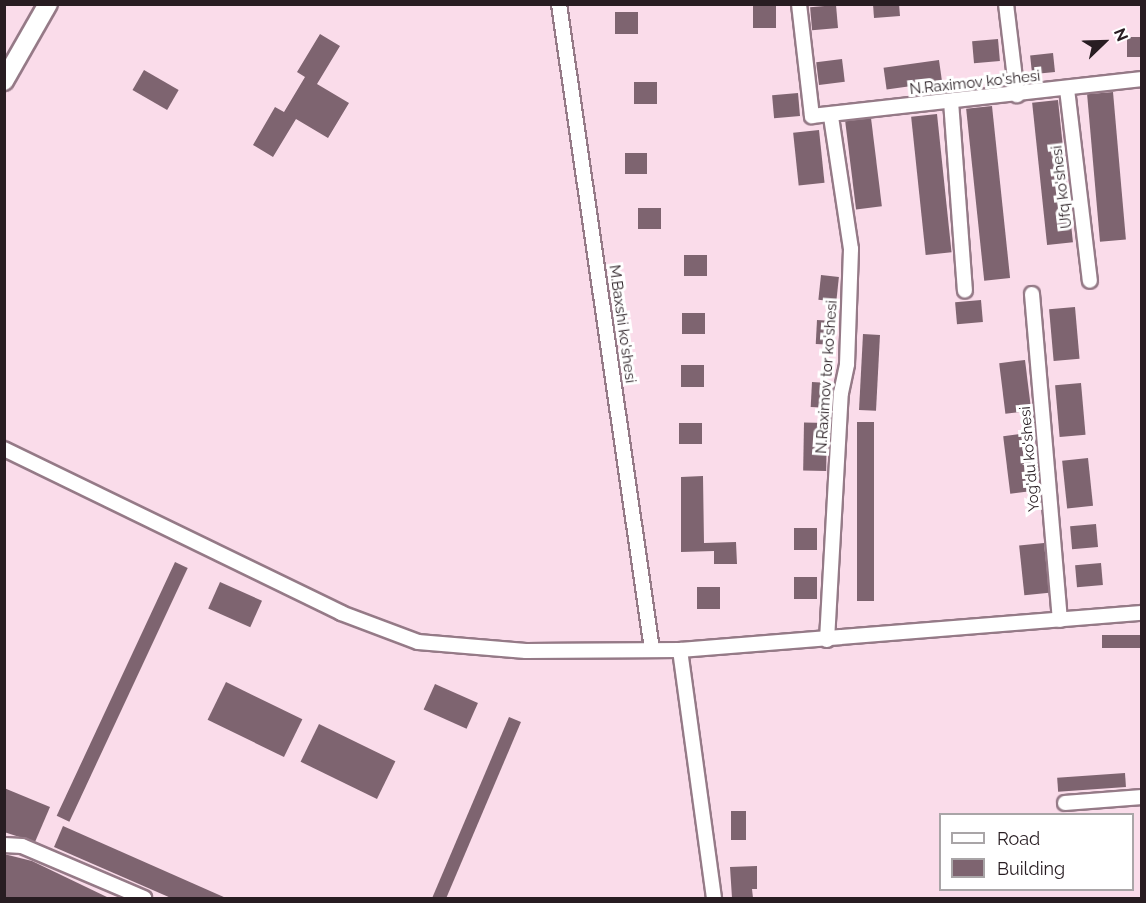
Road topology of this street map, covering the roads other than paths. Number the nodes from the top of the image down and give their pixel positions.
1 (48, 4) edge
2 (559, 4) edge
3 (799, 4) edge
4 (1006, 4) edge
5 (1142, 79) edge
6 (4, 81) edge
7 (1067, 89) junction
8 (1017, 95) junction
9 (951, 101) junction
10 (831, 117) junction
11 (1090, 281) dead end
12 (965, 291) dead end
13 (1032, 294) dead end
14 (4, 449) edge
15 (1142, 613) edge
16 (1060, 620) junction
17 (827, 640) junction
18 (652, 649) junction
19 (680, 650) junction
20 (1142, 797) edge
21 (1065, 803) dead end
22 (4, 845) edge
23 (144, 898) edge
24 (714, 898) edge

1 - 6 main road
2 - 18 street, M.Baxshi ko'shesi
3 - 10 street, N.Raximov ko'shesi
4 - 8 street
5 - 7 street, N.Raximov ko'shesi
7 - 8 street, N.Raximov ko'shesi
7 - 11 street, Ufq ko'shesi
8 - 9 street, N.Raximov ko'shesi
9 - 10 street, N.Raximov ko'shesi
9 - 12 street
10 - 17 street, N.Raximov tor ko'shesi
13 - 16 street, Yog'du ko'shesi
14 - 18 street
15 - 16 street
16 - 17 street
17 - 19 street
18 - 19 street
19 - 24 street
20 - 21 street
22 - 23 street

